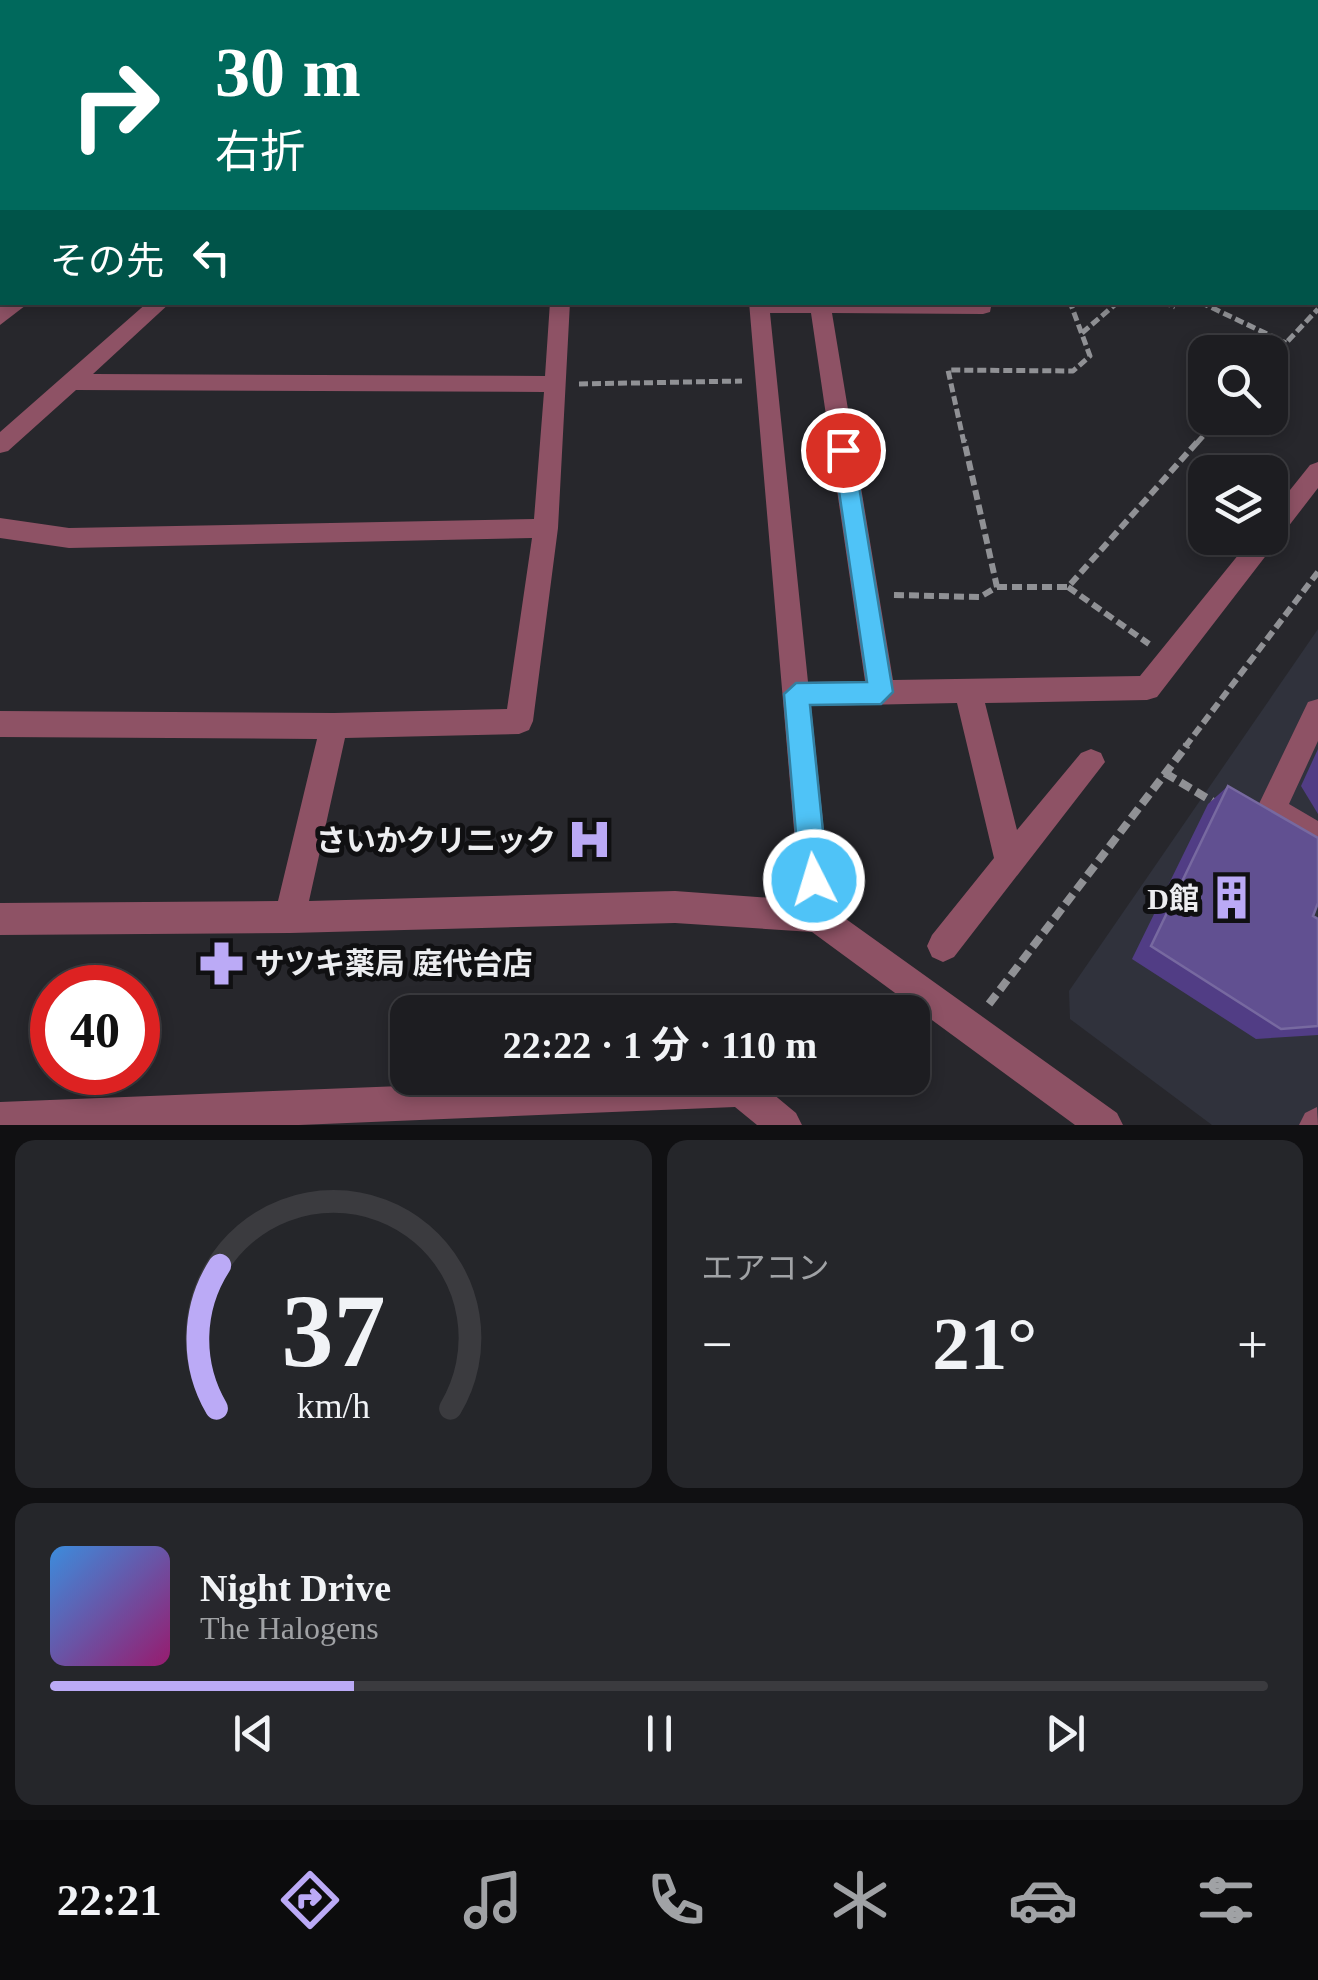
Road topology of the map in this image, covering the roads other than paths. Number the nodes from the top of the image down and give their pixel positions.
1 (158, 305) edge
2 (560, 305) edge
3 (759, 305) edge
4 (820, 305) edge
5 (902, 305) edge
6 (983, 305) edge
7 (70, 382) junction
8 (553, 384) junction
9 (0, 446) edge
10 (1318, 472) edge
11 (1288, 510) edge
12 (0, 528) edge
13 (546, 528) junction
14 (1252, 555) edge
15 (968, 691) junction
16 (881, 692) junction
17 (796, 694) junction
18 (1318, 711) edge
19 (0, 724) edge
20 (334, 726) junction
21 (1090, 762) dead end
22 (1318, 838) edge
23 (1010, 860) junction
24 (817, 917) junction
25 (290, 918) junction
26 (0, 919) edge
27 (943, 946) dead end
28 (0, 1120) edge
29 (784, 1125) edge
30 (1106, 1125) edge

1 - 7 street
2 - 8 street
3 - 17 street
4 - 16 street
5 - 6 street
7 - 8 street
7 - 9 street
8 - 13 street
10 - 11 street
12 - 13 street
13 - 20 street
14 - 15 street
15 - 16 street
15 - 23 street
16 - 17 street
17 - 24 street
18 - 22 street
19 - 20 street
20 - 25 street
21 - 23 street
23 - 27 street
24 - 25 street
24 - 30 street
25 - 26 street
28 - 29 street

